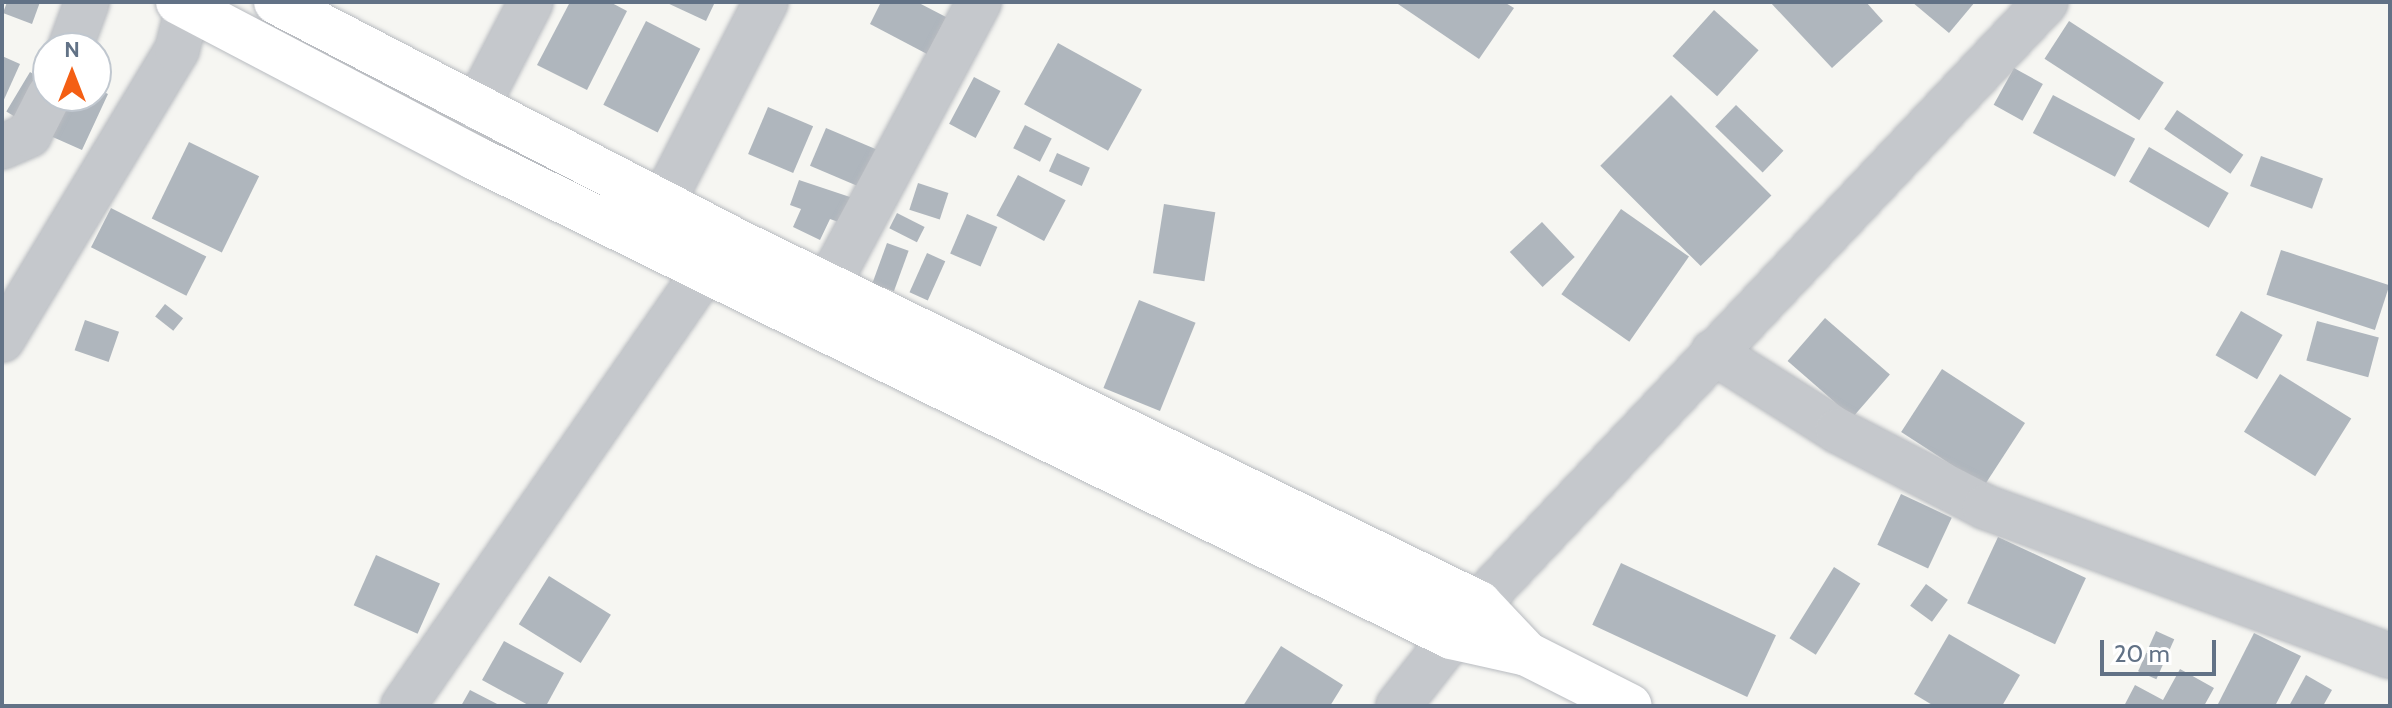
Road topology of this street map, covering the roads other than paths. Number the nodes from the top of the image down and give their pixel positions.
1 (87, 2) edge
2 (276, 2) edge
3 (531, 2) edge
4 (766, 2) edge
5 (979, 2) edge
6 (2046, 2) edge
7 (186, 4) edge
8 (76, 32) edge
9 (476, 108) junction
10 (41, 112) edge
11 (2, 147) edge
12 (663, 202) junction
13 (705, 271) junction
14 (828, 285) junction
15 (2, 340) edge
16 (1713, 352) junction
17 (1479, 603) junction
18 (1451, 637) junction
19 (1527, 654) junction
20 (2390, 656) edge
21 (403, 706) edge
22 (1398, 706) edge
23 (1630, 706) edge

1 - 8 street
2 - 9 main road
3 - 9 street
4 - 12 street
5 - 14 street
6 - 16 street
7 - 13 main road
7 - 15 street
9 - 12 main road
10 - 11 street
12 - 14 main road
13 - 18 main road
13 - 21 street
14 - 17 main road
16 - 17 street
16 - 20 street
17 - 18 street
17 - 19 main road
18 - 19 main road
18 - 22 street
19 - 23 main road

